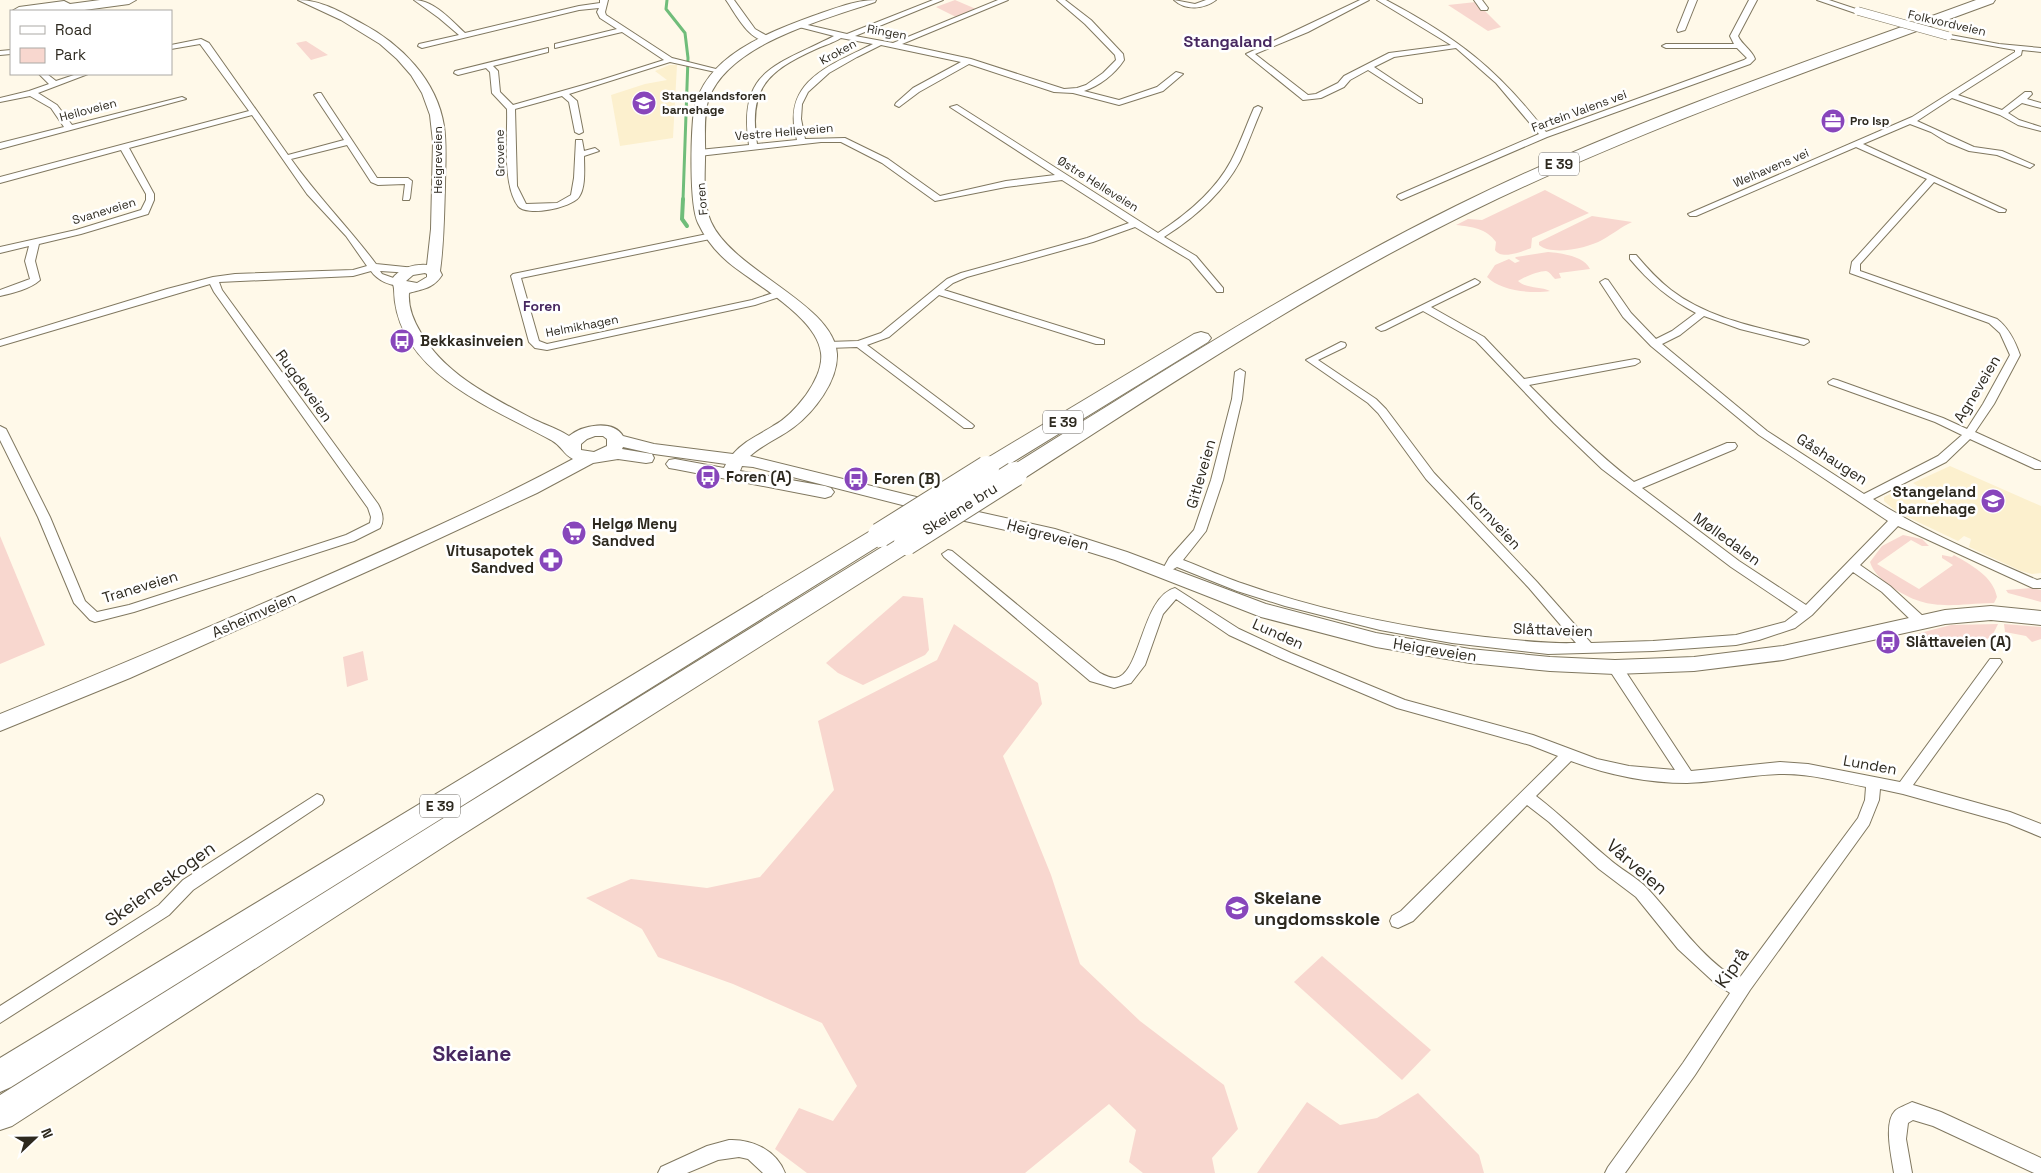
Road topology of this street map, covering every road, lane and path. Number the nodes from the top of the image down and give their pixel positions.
1 (98, 0) edge
2 (129, 0) edge
3 (303, 0) edge
4 (422, 0) edge
5 (730, 0) edge
6 (871, 0) edge
7 (939, 0) edge
8 (1004, 0) edge
9 (1061, 0) edge
10 (1178, 0) edge
11 (1212, 0) edge
12 (1365, 0) edge
13 (1381, 0) edge
14 (1478, 0) edge
15 (1693, 0) edge
16 (1753, 0) edge
17 (1821, 0) edge
18 (1950, 0) edge
19 (1988, 0) edge
20 (603, 2) edge
21 (1484, 8) dead end
22 (36, 10) edge
23 (56, 10) edge
24 (802, 25) junction
25 (622, 30) junction
26 (1681, 30) dead end
27 (464, 36) junction
28 (843, 36) junction
29 (766, 40) junction
30 (880, 43) junction
31 (894, 45) junction
32 (422, 46) dead end
33 (558, 46) dead end
34 (1456, 46) junction
35 (1666, 46) dead end
36 (1739, 46) junction
37 (172, 47) edge
38 (2020, 49) junction
39 (545, 50) dead end
40 (2041, 50) edge
41 (670, 60) junction
42 (968, 61) junction
43 (488, 65) junction
44 (1369, 67) junction
45 (720, 71) junction
46 (458, 73) dead end
47 (1179, 74) dead end
48 (44, 75) edge
49 (81, 75) edge
50 (54, 84) junction
51 (1074, 91) junction
52 (31, 93) junction
53 (564, 94) junction
54 (318, 95) dead end
55 (1953, 96) junction
56 (182, 99) dead end
57 (0, 100) edge
58 (1419, 101) dead end
59 (899, 105) dead end
60 (2041, 106) edge
61 (954, 107) dead end
62 (511, 108) junction
63 (1258, 108) dead end
64 (254, 112) junction
65 (2003, 113) junction
66 (1910, 121) junction
67 (69, 128) junction
68 (2041, 129) edge
69 (1544, 135) junction
70 (348, 142) junction
71 (802, 142) junction
72 (1858, 145) junction
73 (0, 146) edge
74 (124, 147) junction
75 (753, 147) junction
76 (595, 151) dead end
77 (699, 153) junction
78 (580, 154) junction
79 (286, 158) junction
80 (2030, 165) dead end
81 (1062, 177) junction
82 (1933, 178) junction
83 (0, 180) edge
84 (1401, 197) dead end
85 (406, 198) dead end
86 (2002, 210) dead end
87 (1693, 214) dead end
88 (1137, 223) junction
89 (712, 236) junction
90 (1158, 237) junction
91 (436, 240) junction
92 (35, 242) junction
93 (0, 250) edge
94 (1633, 257) dead end
95 (374, 267) junction
96 (413, 270) junction
97 (433, 271) junction
98 (213, 280) junction
99 (1476, 282) dead end
100 (1605, 282) dead end
101 (400, 284) junction
102 (424, 285) junction
103 (937, 290) junction
104 (1220, 290) dead end
105 (0, 293) edge
106 (779, 294) junction
107 (1423, 307) junction
108 (1702, 313) junction
109 (406, 316) junction
110 (1381, 328) dead end
111 (1100, 342) dead end
112 (1804, 342) dead end
113 (0, 343) edge
114 (859, 344) junction
115 (1655, 344) junction
116 (828, 345) junction
117 (1341, 345) dead end
118 (1635, 362) dead end
119 (1240, 372) dead end
120 (1833, 382) dead end
121 (1521, 383) junction
122 (514, 413) junction
123 (968, 426) dead end
124 (0, 429) edge
125 (780, 429) joint
126 (587, 432) junction
127 (1969, 433) junction
128 (617, 440) junction
129 (1731, 446) dead end
130 (572, 449) junction
131 (597, 457) junction
132 (739, 465) junction
133 (2039, 466) dead end
134 (1015, 474) joint
135 (1633, 487) junction
136 (1864, 499) junction
137 (505, 500) junction
138 (374, 507) joint
139 (965, 515) junction
140 (1896, 520) junction
141 (948, 554) dead end
142 (1852, 565) junction
143 (1169, 567) junction
144 (2039, 584) edge
145 (1808, 612) junction
146 (2041, 618) edge
147 (1920, 621) junction
148 (1588, 648) junction
149 (1995, 662) dead end
150 (1615, 667) junction
151 (0, 723) edge
152 (1568, 755) junction
153 (1687, 777) junction
154 (1873, 783) junction
155 (1903, 788) junction
156 (1526, 796) junction
157 (317, 800) dead end
158 (2041, 831) edge
159 (1398, 921) dead end
160 (1740, 991) junction
161 (0, 1015) edge
162 (0, 1076) edge
163 (0, 1114) edge
164 (2041, 1167) edge
165 (667, 1173) edge
166 (776, 1173) edge
167 (1614, 1173) edge
168 (1903, 1173) edge

1 - 22 highway
2 - 23 highway
3 - 91 main road, Heigreveien
4 - 27 street
5 - 29 street
6 - 24 main road, Foren
7 - 28 street
8 - 31 street
9 - 51 street, Ringen
10 - 11 street
12 - 44 street
13 - 34 street
14 - 21 street
15 - 26 street
16 - 36 street, Fartein Valens vei
17 - 38 street, Folkvordveien, bridge
18 - 162 highway, Skeiene bru / E 39, bridge
19 - 134 highway, E 39
20 - 25 street
20 - 27 street
24 - 28 street, Ringen
24 - 29 main road, Foren
25 - 33 street
25 - 41 street
27 - 32 street
28 - 30 street, Ringen
28 - 75 street
29 - 45 main road, Foren
30 - 31 street, Ringen
30 - 71 street, Kroken
31 - 42 street, Ringen
34 - 44 street
34 - 69 street
35 - 36 street
36 - 69 street, Fartein Valens vei
37 - 64 street
38 - 40 street, Folkvordveien
38 - 55 street, Welhavens vei
39 - 43 street
41 - 45 street
41 - 53 street, Grovene
42 - 51 street, Ringen
42 - 59 street
43 - 46 street
43 - 62 street, Grovene
44 - 58 street
45 - 77 main road, Foren
47 - 51 street, Ringen
48 - 50 street
49 - 50 street
50 - 52 street
52 - 57 street
52 - 67 street
53 - 62 street, Grovene
53 - 78 street, Grovene
54 - 70 street
55 - 65 street
55 - 66 street, Welhavens vei
56 - 67 street, Heiloveien
60 - 65 street
61 - 81 street, Østre Helleveien
62 - 78 street, Grovene
63 - 90 street
64 - 74 street
64 - 79 street
65 - 68 street
66 - 72 street, Welhavens vei
66 - 80 street
67 - 73 street, Heiloveien
69 - 84 street, Fartein Valens vei
70 - 79 street
70 - 85 street
71 - 75 street, Vestre Helleveien
71 - 81 street, Vestre Helleveien
72 - 82 street
72 - 87 street, Welhavens vei
74 - 83 street
74 - 92 street, Svaneveien
75 - 77 street, Vestre Helleveien
76 - 78 street
77 - 89 main road, Foren
79 - 95 street
81 - 88 street, Østre Helleveien
82 - 86 street
82 - 127 street, Agneveien
88 - 90 street, Østre Helleveien
88 - 103 street
89 - 106 main road, Foren
89 - 106 street, Helmikhagen
90 - 104 street, Østre Helleveien
91 - 96 main road
91 - 97 main road, Heigreveien
92 - 93 street, Svaneveien
92 - 105 street
94 - 108 street
95 - 96 street
95 - 98 street
95 - 101 street
96 - 97 main road
96 - 101 main road
97 - 102 main road, Heigreveien
98 - 113 street
98 - 138 street, Rugdeveien
99 - 107 street
100 - 115 street, Gåshaugen
101 - 102 main road
101 - 109 main road
102 - 109 main road, Heigreveien
103 - 111 street
103 - 114 street
106 - 116 main road, Foren
107 - 110 street
107 - 121 street, Mølledalen
108 - 112 street
108 - 115 street
109 - 122 main road
114 - 116 street
114 - 123 street
115 - 136 street, Gåshaugen
116 - 125 main road
117 - 148 street, Kornveien
118 - 121 street
119 - 143 street, Gitleveien
120 - 127 street
121 - 135 street, Mølledalen
122 - 126 main road
122 - 130 main road
124 - 138 street, Traneveien
125 - 132 street
126 - 128 main road, Heigreveien
126 - 130 main road, Asheimveien
127 - 133 street
127 - 136 street, Agneveien
128 - 131 main road
128 - 132 main road, Heigreveien
129 - 135 street
130 - 131 main road
130 - 137 main road, Asheimveien
131 - 132 main road, Heigreveien
131 - 137 main road, Asheimveien
132 - 139 main road, Heigreveien
132 - 139 main road, Heigreveien
134 - 163 highway, Skeiene bru / E 39, bridge
135 - 145 street, Mølledalen
136 - 140 street, Gåshaugen
137 - 151 main road, Asheimveien
139 - 143 main road, Heigreveien
140 - 142 street, Slåttaveien
140 - 144 street, Gåshaugen
141 - 152 street, Lunden
142 - 145 street, Slåttaveien
142 - 147 street
143 - 148 street, Slåttaveien
143 - 150 main road, Heigreveien
145 - 148 street, Slåttaveien
146 - 147 main road, Heigreveien
147 - 150 main road, Heigreveien
149 - 155 street
150 - 153 street
152 - 153 street, Lunden
152 - 156 street
153 - 154 street, Lunden
154 - 155 street, Lunden
154 - 160 street, Kiprå
155 - 158 street, Lunden
156 - 159 street
156 - 160 street, Vårveien
157 - 161 street, Skeieneskogen
160 - 167 street, Kiprå
164 - 168 street
165 - 166 street

